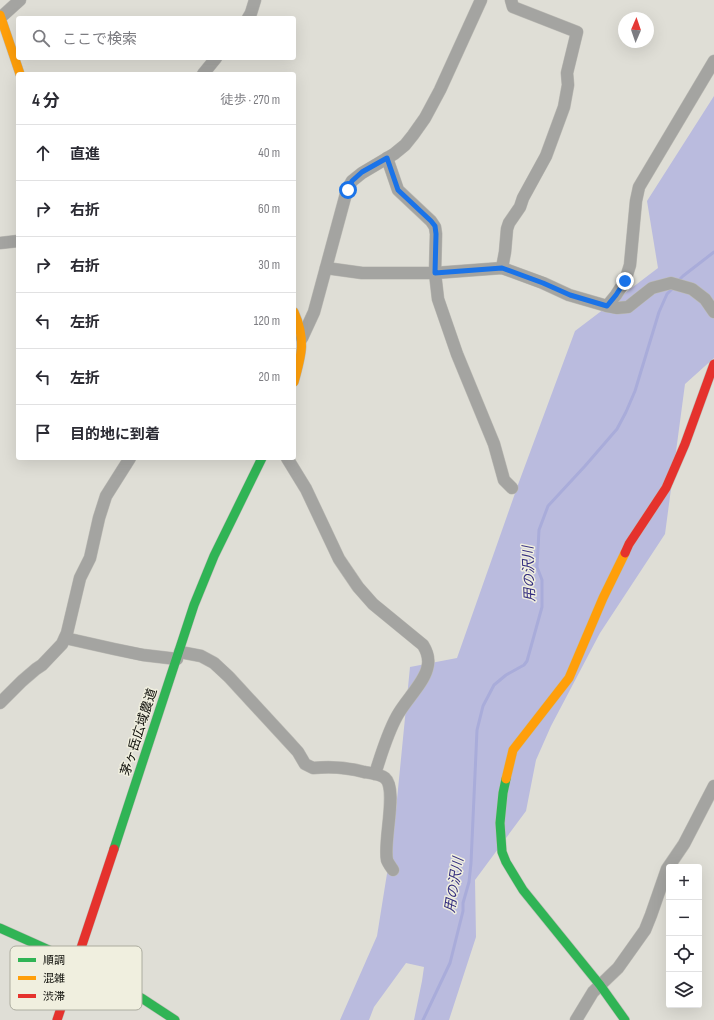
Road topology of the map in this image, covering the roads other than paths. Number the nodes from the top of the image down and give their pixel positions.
1 (20, 0) edge
2 (255, 0) edge
3 (481, 0) edge
4 (512, 0) edge
5 (249, 16) edge
6 (0, 17) edge
7 (214, 60) edge
8 (714, 61) edge
9 (19, 72) edge
10 (205, 72) edge
11 (387, 158) junction
12 (16, 241) edge
13 (0, 243) edge
14 (326, 268) junction
15 (502, 268) junction
16 (435, 273) junction
17 (607, 306) junction
18 (714, 312) edge
19 (296, 316) edge
20 (302, 338) junction
21 (714, 364) edge
22 (296, 375) edge
23 (129, 460) edge
24 (261, 460) edge
25 (288, 460) edge
26 (512, 488) dead end
27 (65, 638) junction
28 (178, 655) junction
29 (0, 703) edge
30 (375, 774) junction
31 (714, 786) edge
32 (393, 870) dead end
33 (0, 928) edge
34 (40, 946) edge
35 (81, 946) edge
36 (600, 985) junction
37 (142, 998) edge
38 (60, 1010) edge
39 (57, 1020) edge
40 (175, 1020) edge
41 (576, 1020) edge
42 (625, 1020) edge

1 - 6 street
2 - 5 street
3 - 11 street
4 - 15 street
6 - 9 street
7 - 10 street
8 - 17 street
11 - 14 street
11 - 16 street
12 - 13 street
14 - 16 street
14 - 20 street
15 - 16 street
15 - 17 street
16 - 26 street
17 - 18 street
19 - 20 street
20 - 22 street
21 - 36 street
23 - 27 street
24 - 28 street, 茅ヶ岳広域農道
25 - 30 street
27 - 28 street
27 - 29 street
28 - 30 street
28 - 35 street, 茅ヶ岳広域農道
30 - 32 street
31 - 36 street
33 - 34 street
36 - 41 street
36 - 42 street
37 - 40 street
38 - 39 street, 茅ヶ岳広域農道

